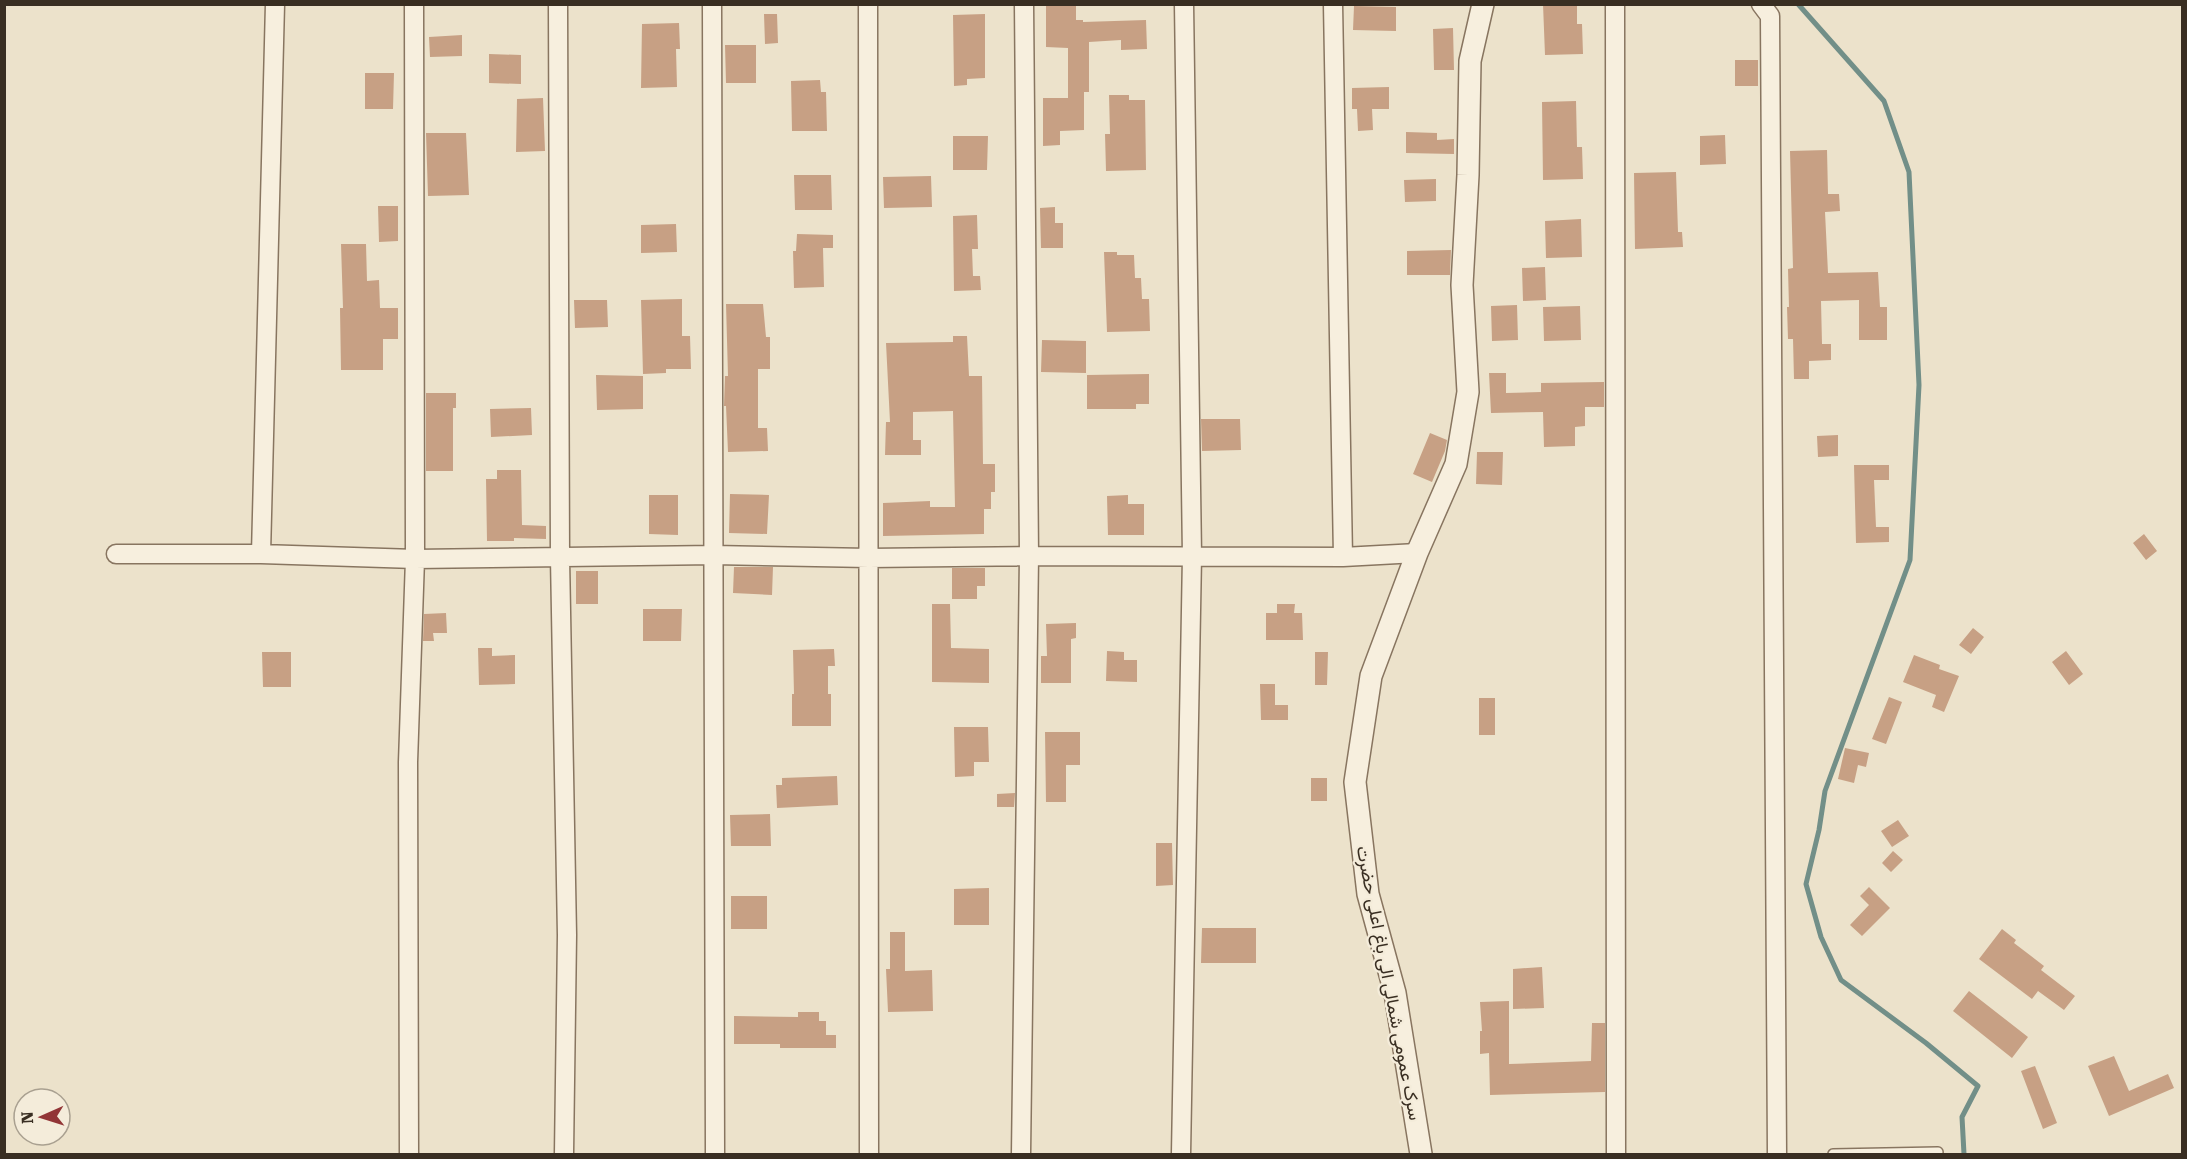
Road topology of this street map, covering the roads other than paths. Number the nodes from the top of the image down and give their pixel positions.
1 (276, 4) edge
2 (414, 4) edge
3 (558, 4) edge
4 (712, 4) edge
5 (868, 4) edge
6 (1024, 4) edge
7 (1184, 4) edge
8 (1333, 4) edge
9 (1483, 4) edge
10 (1615, 4) edge
11 (1761, 4) edge
12 (1416, 553) junction
13 (116, 554) dead end
14 (261, 554) junction
15 (714, 555) junction
16 (1029, 556) junction
17 (1192, 556) junction
18 (1343, 557) junction
19 (560, 558) junction
20 (868, 558) junction
21 (415, 560) junction
22 (1938, 1152) dead end
23 (409, 1155) edge
24 (564, 1155) edge
25 (715, 1155) edge
26 (869, 1155) edge
27 (1021, 1155) edge
28 (1181, 1155) edge
29 (1421, 1155) edge
30 (1616, 1155) edge
31 (1777, 1155) edge
32 (1833, 1155) edge

1 - 14 street
2 - 21 street
3 - 19 street
4 - 15 street
5 - 20 street
6 - 16 street
7 - 17 street
8 - 18 street
9 - 12 street, سرک عمومی شمالی الی باغ اعلی حضرت
10 - 30 street
11 - 31 street
12 - 18 street
12 - 29 street, سرک عمومی شمالی الی باغ اعلی حضرت
13 - 14 street
14 - 21 street
15 - 19 street
15 - 20 street
15 - 25 street
16 - 17 street
16 - 20 street
16 - 27 street
17 - 18 street
17 - 28 street
19 - 21 street
19 - 24 street
20 - 26 street
21 - 23 street
22 - 32 lane

